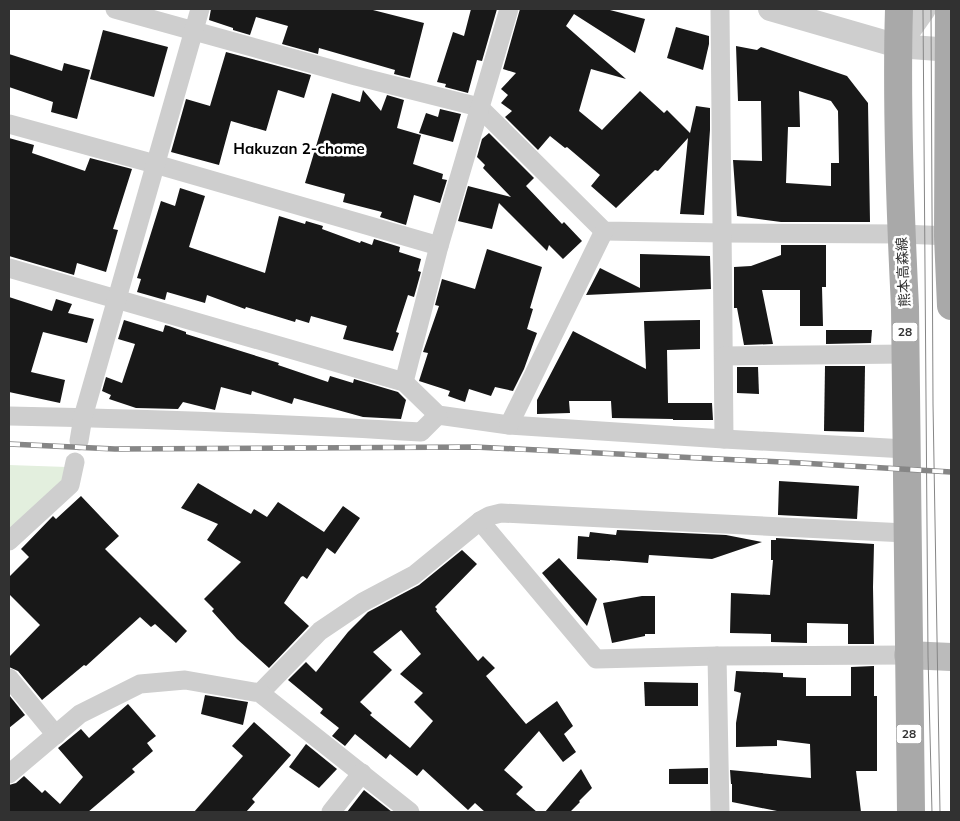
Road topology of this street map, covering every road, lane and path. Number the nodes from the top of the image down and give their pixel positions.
1 (115, 9) edge
2 (200, 9) edge
3 (509, 9) edge
4 (720, 9) edge
5 (770, 9) edge
6 (899, 9) edge
7 (924, 9) edge
8 (949, 9) edge
9 (194, 31) junction
10 (898, 46) junction
11 (950, 50) edge
12 (479, 107) junction
13 (9, 124) edge
14 (155, 164) junction
15 (604, 231) junction
16 (723, 233) junction
17 (901, 234) junction
18 (950, 236) edge
19 (439, 246) junction
20 (9, 268) edge
21 (118, 299) junction
22 (951, 306) edge
23 (906, 354) junction
24 (724, 356) junction
25 (404, 382) junction
26 (438, 415) junction
27 (9, 416) edge
28 (83, 417) junction
29 (509, 425) junction
30 (724, 439) junction
31 (79, 441) dead end
32 (906, 448) junction
33 (75, 462) dead end
34 (480, 521) junction
35 (906, 533) junction
36 (9, 541) edge
37 (908, 655) junction
38 (717, 656) junction
39 (951, 657) edge
40 (9, 678) edge
41 (260, 693) junction
42 (56, 735) junction
43 (362, 773) junction
44 (9, 774) edge
45 (331, 812) edge
46 (410, 812) edge
47 (720, 812) edge
48 (911, 812) edge

1 - 9 street
2 - 9 street
3 - 12 street
4 - 16 street
5 - 10 street
6 - 10 main road, 熊本高森線 / 28
7 - 10 street
8 - 11 main road
9 - 12 street
9 - 14 street
10 - 11 street
10 - 17 main road, 熊本高森線 / 28
11 - 18 main road
12 - 15 street
12 - 19 street
13 - 14 street
14 - 19 street
14 - 21 street
15 - 16 street
15 - 29 street
16 - 17 street
16 - 24 street
17 - 18 street
17 - 23 main road, 熊本高森線 / 28
18 - 22 main road
19 - 25 street
20 - 21 street
21 - 25 street
21 - 28 street
23 - 24 street
23 - 32 main road, 熊本高森線 / 28
24 - 30 street
25 - 26 street
26 - 28 street
26 - 29 street
27 - 28 street
28 - 31 street
29 - 30 street
30 - 32 street
32 - 35 main road, 熊本高森線 / 28
33 - 36 street
34 - 35 street
34 - 38 street
34 - 41 street
35 - 37 main road, 熊本高森線 / 28
37 - 38 street
37 - 39 main road
37 - 48 main road, 28
38 - 47 street
40 - 42 street
41 - 42 street
41 - 43 street
42 - 44 street
43 - 45 street
43 - 46 street

